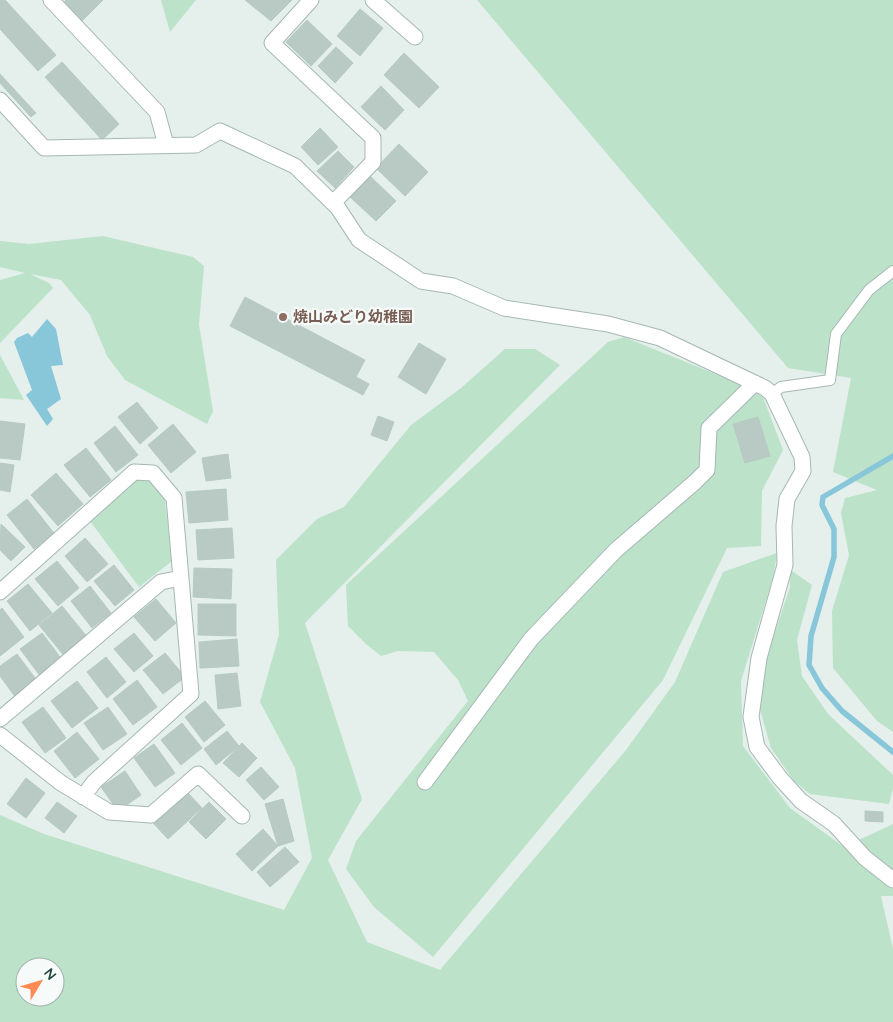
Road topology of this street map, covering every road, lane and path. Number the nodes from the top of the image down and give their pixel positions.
1 (51, 0) edge
2 (311, 0) edge
3 (373, 0) edge
4 (415, 37) dead end
5 (0, 100) edge
6 (166, 145) junction
7 (333, 203) junction
8 (893, 271) edge
9 (755, 383) junction
10 (772, 394) junction
11 (181, 578) junction
12 (0, 592) edge
13 (0, 719) edge
14 (0, 735) edge
15 (425, 782) dead end
16 (83, 797) junction
17 (242, 816) dead end
18 (893, 880) edge

1 - 6 street
2 - 7 street
3 - 4 street
5 - 6 street
6 - 7 street
7 - 9 street
8 - 10 lane
9 - 10 street
9 - 15 street
10 - 18 street
11 - 12 street
11 - 13 street
11 - 16 street
14 - 16 street
16 - 17 street

